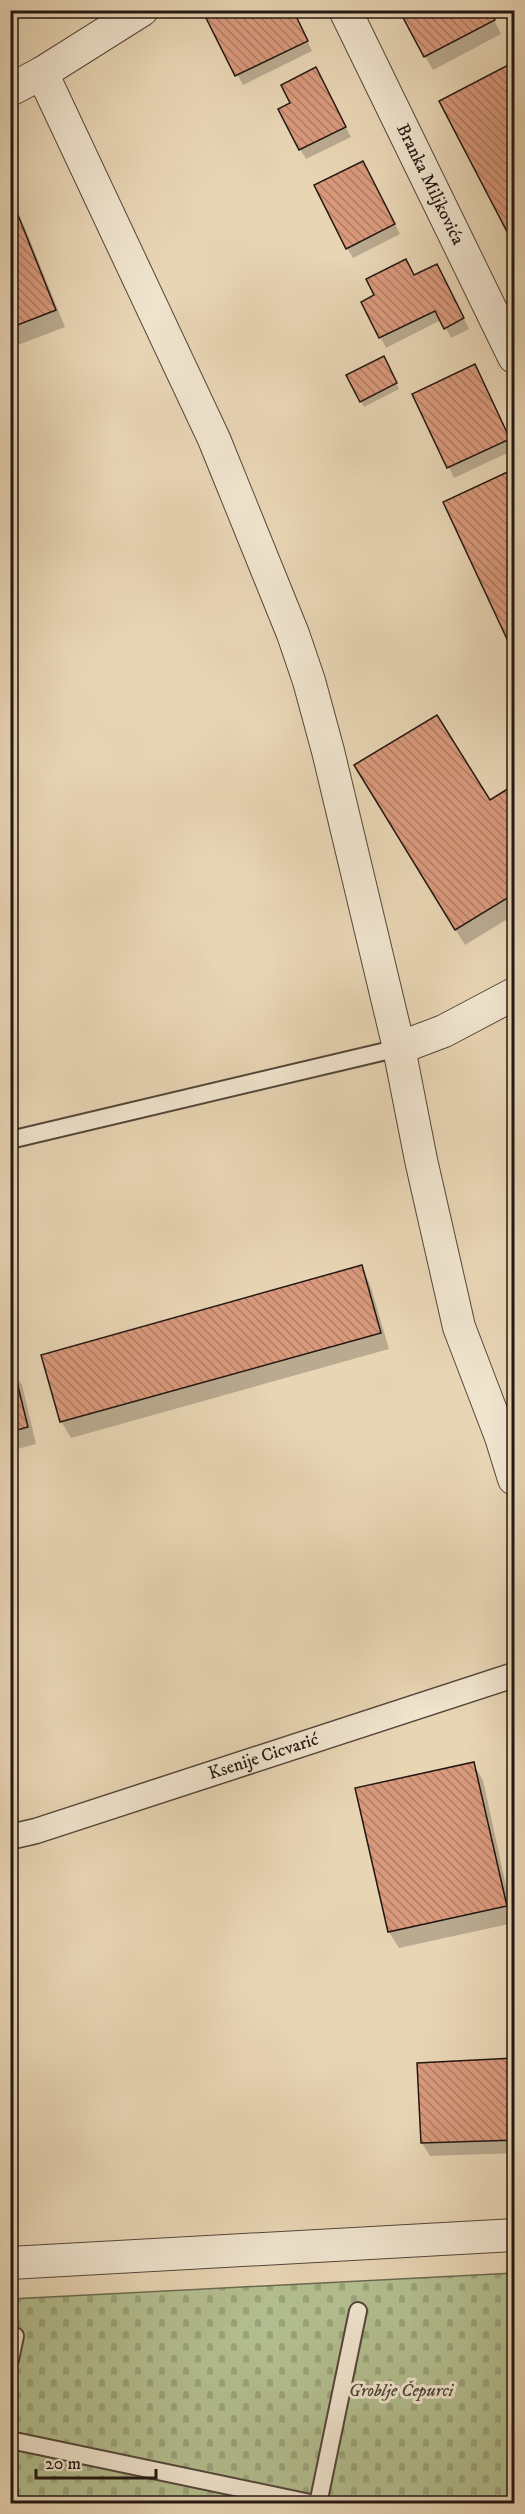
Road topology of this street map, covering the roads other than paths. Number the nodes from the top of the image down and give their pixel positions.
1 (142, 10) edge
2 (345, 10) edge
3 (42, 73) junction
4 (10, 90) edge
5 (514, 357) edge
6 (514, 994) edge
7 (399, 1048) junction
8 (10, 1140) edge
9 (514, 1479) edge
10 (514, 1675) edge
11 (10, 1837) edge
12 (514, 2235) edge
13 (10, 2263) edge
14 (358, 2311) dead end
15 (15, 2336) dead end
16 (10, 2360) edge
17 (10, 2440) edge
18 (317, 2504) edge

1 - 3 street
2 - 5 street, Branka Miljkovića
3 - 4 street
3 - 7 street
6 - 7 street
7 - 8 lane
7 - 9 street
10 - 11 street, Ksenije Cicvarić
12 - 13 street
14 - 18 lane
15 - 16 lane
17 - 18 lane

